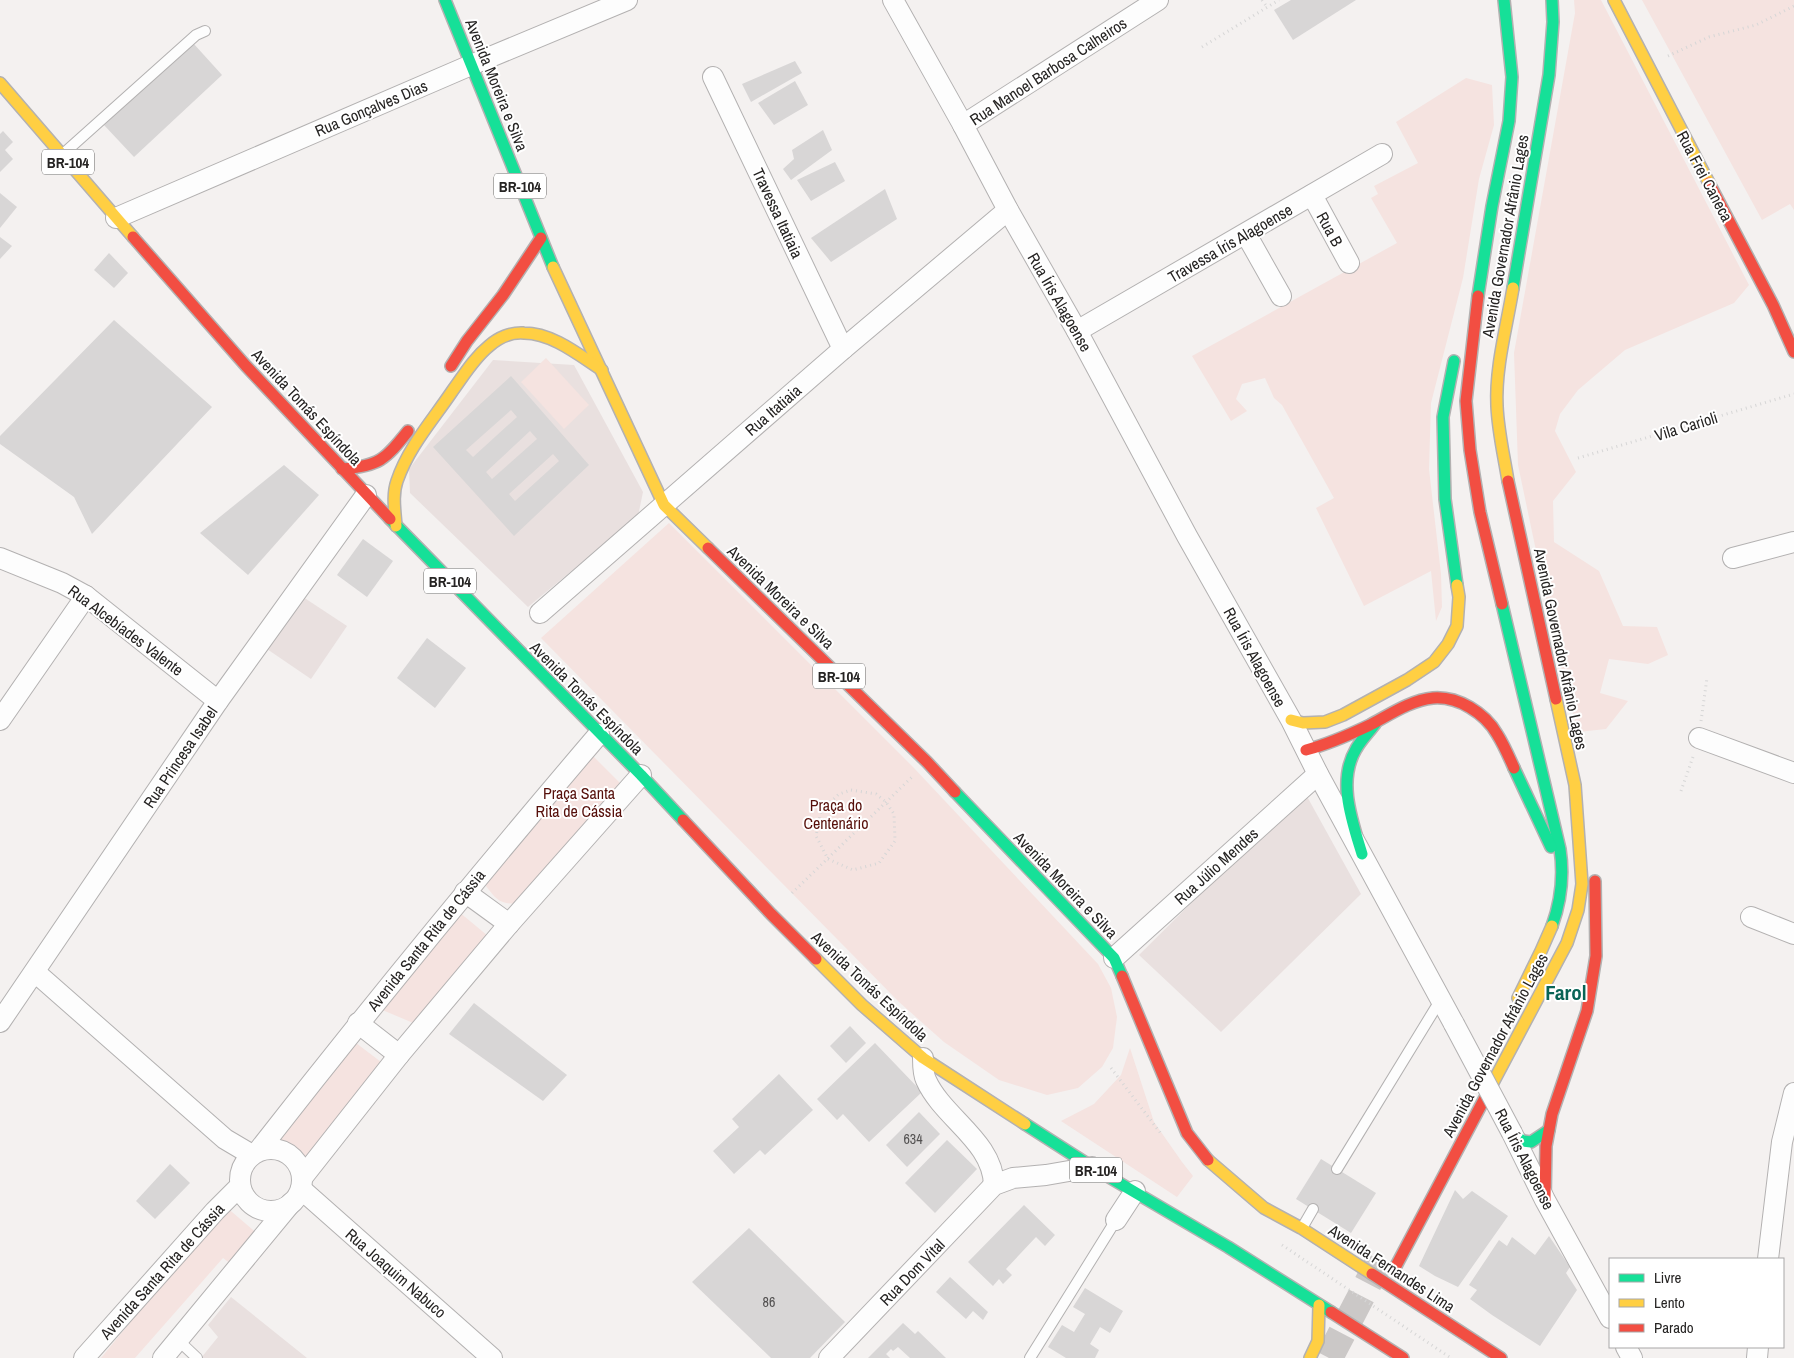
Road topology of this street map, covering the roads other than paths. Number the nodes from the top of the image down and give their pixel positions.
1 (445, 0) edge
2 (627, 0) edge
3 (893, 0) edge
4 (1158, 0) edge
5 (1504, 0) edge
6 (1552, 0) edge
7 (1614, 0) edge
8 (204, 31) dead end
9 (471, 65) junction
10 (713, 77) dead end
11 (0, 83) edge
12 (963, 125) junction
13 (1382, 154) dead end
14 (62, 155) junction
15 (1312, 195) junction
16 (1008, 210) junction
17 (116, 218) junction
18 (1246, 234) junction
19 (541, 238) junction
20 (1349, 263) dead end
21 (1481, 279) junction
22 (503, 295) junction
23 (1281, 296) dead end
24 (510, 309) dead end
25 (521, 322) dead end
26 (1462, 328) dead end
27 (1077, 332) junction
28 (536, 334) junction
29 (842, 349) junction
30 (1794, 352) edge
31 (1456, 354) dead end
32 (602, 370) junction
33 (446, 374) dead end
34 (414, 423) dead end
35 (342, 469) junction
36 (366, 495) junction
37 (664, 505) junction
38 (396, 526) junction
39 (1794, 542) edge
40 (0, 558) edge
41 (1733, 558) dead end
42 (86, 596) junction
43 (540, 613) dead end
44 (218, 700) junction
45 (0, 720) edge
46 (1291, 720) junction
47 (1376, 723) junction
48 (598, 734) junction
49 (1699, 738) dead end
50 (1306, 750) junction
51 (1794, 773) edge
52 (1318, 774) junction
53 (641, 775) junction
54 (1574, 785) junction
55 (1362, 854) junction
56 (1562, 868) junction
57 (465, 892) junction
58 (1751, 917) dead end
59 (509, 924) junction
60 (1794, 934) edge
61 (1114, 958) junction
62 (35, 972) junction
63 (1441, 1000) junction
64 (1511, 1011) dead end
65 (0, 1022) edge
66 (358, 1023) junction
67 (399, 1055) junction
68 (922, 1058) junction
69 (1485, 1064) dead end
70 (1476, 1081) dead end
71 (1794, 1093) edge
72 (1549, 1130) junction
73 (1512, 1133) junction
74 (251, 1157) junction
75 (1092, 1167) junction
76 (1337, 1169) dead end
77 (994, 1185) junction
78 (240, 1186) junction
79 (298, 1190) junction
80 (1135, 1190) junction
81 (1545, 1200) junction
82 (1264, 1208) joint
83 (1313, 1209) dead end
84 (1116, 1220) joint
85 (1301, 1228) junction
86 (1768, 1258) edge
87 (1396, 1266) dead end
88 (1319, 1305) junction
89 (1609, 1316) edge
90 (178, 1340) junction
91 (1379, 1343) junction
92 (1369, 1352) dead end
93 (84, 1358) edge
94 (163, 1358) edge
95 (197, 1358) edge
96 (492, 1358) edge
97 (829, 1358) edge
98 (1030, 1358) edge
99 (1310, 1358) edge
100 (1403, 1358) edge
101 (1500, 1358) edge

1 - 9 main road, Avenida Moreira e Silva / BR-104
2 - 9 street, Rua Gonçalves Dias
3 - 12 street, Rua Íris Alagoense
4 - 12 street, Rua Manoel Barbosa Calheiros
5 - 21 main road, Avenida Governador Afrânio Lages
6 - 54 main road, Avenida Governador Afrânio Lages
7 - 30 main road, Rua Frei Caneca
8 - 14 lane
9 - 17 street, Rua Gonçalves Dias
9 - 19 main road, Avenida Moreira e Silva / BR-104
10 - 29 street, Travessa Itatiaia
11 - 14 main road, Avenida Tomás Espíndola / BR-104
12 - 16 street, Rua Íris Alagoense
13 - 15 street, Travessa Íris Alagoense
14 - 17 main road, Avenida Tomás Espíndola / BR-104
15 - 18 street, Travessa Íris Alagoense
15 - 20 street, Rua B
16 - 27 street, Rua Íris Alagoense
16 - 29 street, Rua Itatiaia
17 - 35 main road, Avenida Tomás Espíndola / BR-104
18 - 23 street
18 - 27 street, Travessa Íris Alagoense
19 - 22 main road
19 - 32 main road, Avenida Moreira e Silva / BR-104
21 - 26 main road
21 - 56 main road, Avenida Governador Afrânio Lages
22 - 24 main road
22 - 33 main road
25 - 28 main road
27 - 46 street, Rua Íris Alagoense
28 - 32 main road
28 - 38 main road
29 - 37 street, Rua Itatiaia
31 - 46 main road
32 - 37 main road, Avenida Moreira e Silva / BR-104
34 - 35 main road
35 - 36 main road, Avenida Tomás Espíndola / BR-104
36 - 38 main road, Avenida Tomás Espíndola / BR-104
36 - 44 street, Rua Princesa Isabel
37 - 43 street, Rua Itatiaia
37 - 61 main road, Avenida Moreira e Silva / BR-104
38 - 48 main road, Avenida Tomás Espíndola / BR-104
39 - 41 street
40 - 42 street, Rua Alcebíades Valente
42 - 44 street, Rua Alcebíades Valente
42 - 45 street
44 - 62 street, Rua Princesa Isabel
46 - 50 street, Rua Íris Alagoense
47 - 50 main road
47 - 55 main road
47 - 56 main road
48 - 53 main road, Avenida Tomás Espíndola / BR-104
48 - 57 street, Avenida Santa Rita de Cássia
49 - 51 street
50 - 52 street, Rua Íris Alagoense
52 - 55 street, Rua Íris Alagoense
52 - 61 street, Rua Júlio Mendes
53 - 59 street
53 - 68 main road, Avenida Tomás Espíndola / BR-104
54 - 72 main road
54 - 87 main road, Avenida Governador Afrânio Lages
55 - 63 street, Rua Íris Alagoense
56 - 64 main road, Avenida Governador Afrânio Lages
57 - 59 street
57 - 66 street, Avenida Santa Rita de Cássia
58 - 60 street
59 - 67 street
61 - 82 main road, Avenida Moreira e Silva / BR-104
62 - 65 street, Rua Princesa Isabel
62 - 74 street
63 - 73 street, Rua Íris Alagoense, bridge
63 - 76 lane
66 - 67 street
66 - 74 street, Avenida Santa Rita de Cássia
67 - 79 street
68 - 75 main road, Avenida Tomás Espíndola / BR-104
68 - 77 street
69 - 70 main road, Avenida Governador Afrânio Lages
71 - 86 street
72 - 73 main road
72 - 81 main road
73 - 81 street, Rua Íris Alagoense
74 - 78 street
74 - 79 street
75 - 77 street, Rua Dom Vital
75 - 80 main road, Avenida Tomás Espíndola / BR-104
77 - 97 street, Rua Dom Vital
78 - 79 street
78 - 93 street, Avenida Santa Rita de Cássia
79 - 90 street
79 - 96 street, Rua Joaquim Nabuco
80 - 84 street
80 - 88 main road, Avenida Tomás Espíndola / BR-104
81 - 89 street, Rua Íris Alagoense
82 - 85 main road, Avenida Fernandes Lima / BR-104
83 - 85 lane
84 - 98 lane
85 - 101 main road, Avenida Fernandes Lima / BR-104
88 - 91 main road, BR-104
88 - 99 main road
90 - 94 street
90 - 95 lane
91 - 92 main road
91 - 100 main road, BR-104

